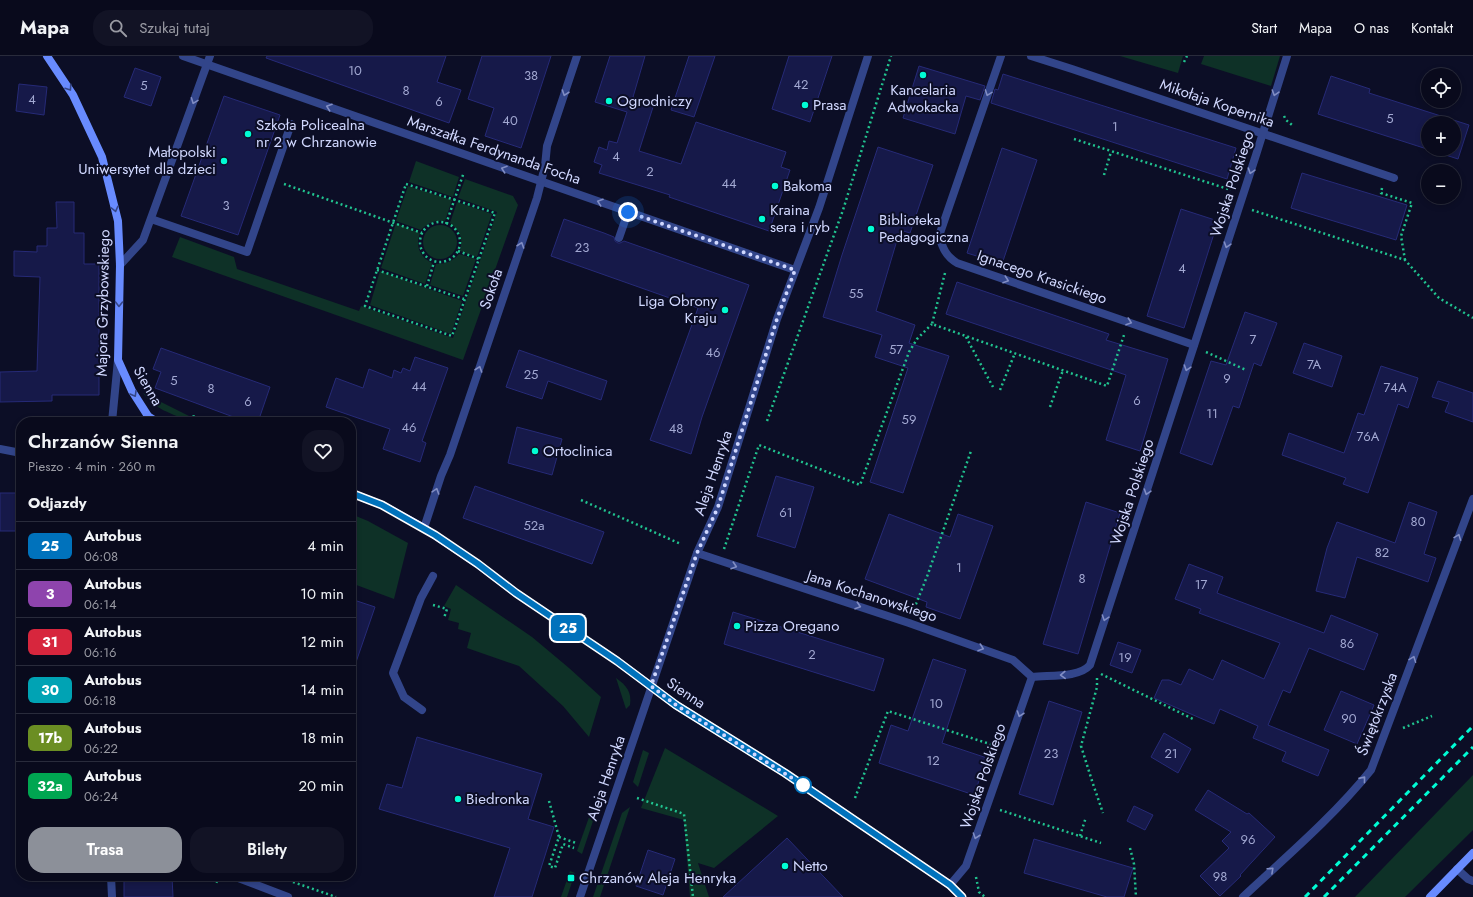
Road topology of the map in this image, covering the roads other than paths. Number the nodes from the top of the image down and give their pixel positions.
1 (47, 56) edge
2 (183, 56) edge
3 (210, 56) edge
4 (577, 56) edge
5 (868, 56) edge
6 (1000, 56) edge
7 (1030, 56) edge
8 (1287, 56) edge
9 (207, 65) junction
10 (291, 124) dead end
11 (1263, 134) junction
12 (1394, 178) dead end
13 (541, 181) junction
14 (628, 212) junction
15 (151, 219) junction
16 (619, 238) dead end
17 (120, 265) junction
18 (795, 270) junction
19 (1194, 345) junction
20 (118, 360) junction
21 (112, 417) edge
22 (150, 417) edge
23 (0, 449) edge
24 (16, 452) edge
25 (356, 495) edge
26 (1473, 499) edge
27 (424, 528) junction
28 (697, 553) junction
29 (433, 576) dead end
30 (1032, 677) junction
31 (651, 686) junction
32 (422, 710) dead end
33 (1473, 853) edge
34 (1457, 869) junction
35 (111, 881) edge
36 (246, 881) edge
37 (1473, 881) edge
38 (950, 885) junction
39 (112, 897) edge
40 (288, 897) edge
41 (580, 897) edge
42 (962, 897) edge
43 (1243, 897) edge
44 (1430, 897) edge

1 -> 17 street, Majora Grzybowskiego
2 - 9 street, Marszałka Ferdynanda Focha
3 - 9 street
4 -> 13 street, Sokoła
5 - 18 street, Aleja Henryka
6 -> 19 street, Ignacego Krasickiego
7 - 11 street, Mikołaja Kopernika
8 -> 11 street, Wojska Polskiego
13 -> 9 street, Marszałka Ferdynanda Focha
9 -> 15 street
10 - 15 street
11 - 12 street, Mikołaja Kopernika
11 -> 19 street, Wojska Polskiego
14 -> 13 street, Marszałka Ferdynanda Focha
27 -> 13 street, Sokoła
14 - 16 street
14 - 18 street, Marszałka Ferdynanda Focha
15 - 17 street
17 -> 20 street, Majora Grzybowskiego
18 - 28 street, Aleja Henryka
19 -> 30 street, Wojska Polskiego
20 - 21 street, Majora Grzybowskiego
20 -> 22 street, Sienna
23 - 24 street
25 - 27 street, Sienna
43 -> 26 street, Świętokrzyska
27 - 31 street, Sienna
28 -> 30 street, Jana Kochanowskiego
28 - 31 street, Aleja Henryka
29 - 32 street
30 -> 38 street, Wojska Polskiego
31 - 38 street, Sienna
31 - 41 street, Aleja Henryka
33 - 34 street
34 - 37 street
34 - 44 street
35 - 39 street
36 - 40 street
38 - 42 street, Sienna

